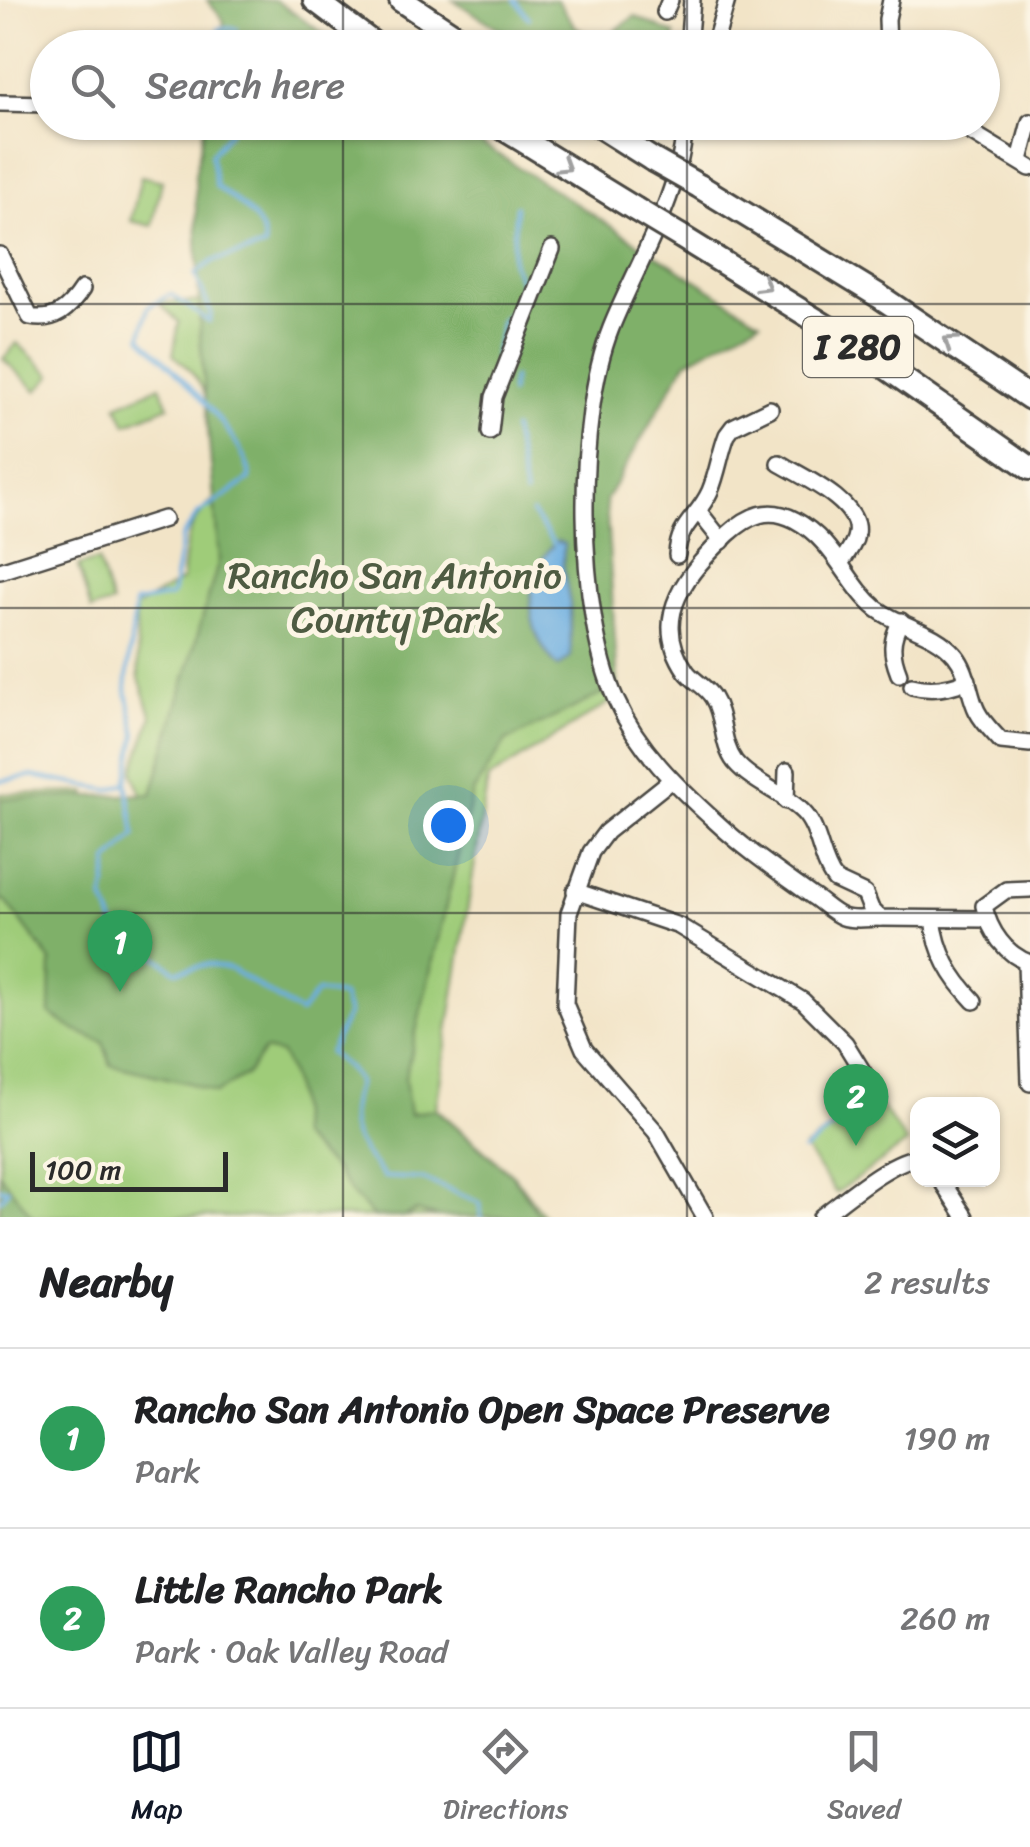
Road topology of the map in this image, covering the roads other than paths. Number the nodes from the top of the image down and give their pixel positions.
1 (316, 0) edge
2 (402, 0) edge
3 (692, 0) edge
4 (727, 0) edge
5 (891, 0) edge
6 (355, 30) edge
7 (446, 30) edge
8 (690, 30) edge
9 (719, 30) edge
10 (887, 30) edge
11 (0, 104) edge
12 (30, 104) edge
13 (1030, 122) edge
14 (522, 140) edge
15 (621, 140) edge
16 (684, 140) edge
17 (984, 140) edge
18 (1025, 164) edge
19 (552, 249) dead end
20 (0, 255) edge
21 (82, 289) dead end
22 (1030, 398) edge
23 (770, 409) dead end
24 (490, 432) dead end
25 (1030, 468) edge
26 (784, 470) dead end
27 (699, 512) junction
28 (164, 519) dead end
29 (722, 540) junction
30 (677, 555) dead end
31 (842, 562) junction
32 (0, 571) edge
33 (901, 621) junction
34 (899, 674) dead end
35 (968, 680) junction
36 (912, 686) dead end
37 (1030, 744) edge
38 (787, 771) dead end
39 (670, 781) junction
40 (786, 801) junction
41 (1030, 889) edge
42 (575, 890) junction
43 (880, 918) junction
44 (933, 918) junction
45 (986, 919) junction
46 (1028, 963) edge
47 (974, 1002) dead end
48 (869, 1082) dead end
49 (1030, 1084) edge
50 (910, 1158) edge
51 (946, 1187) edge
52 (704, 1217) edge
53 (820, 1217) edge
54 (965, 1217) edge

1 - 6 highway
2 - 7 highway
3 - 8 street
4 - 9 street
5 - 10 street
11 - 12 street
13 - 18 street
14 -> 25 highway, I 280, bridge
22 -> 15 highway, I 280, bridge
16 - 39 street
17 - 18 street
19 - 24 street
20 - 21 street
23 - 27 street
26 - 31 street
27 - 29 street
27 - 30 street
28 - 32 street
29 - 31 street
29 - 40 street
31 - 33 street
33 - 34 street
33 - 35 street
35 - 36 street
35 - 37 street
38 - 40 street
39 - 42 street
39 - 43 street
40 - 43 street
41 - 45 street
42 - 48 street
42 - 52 street
43 - 44 street
44 - 45 street
44 - 47 street
45 - 46 street
46 - 49 street
50 - 53 street
51 - 54 street

